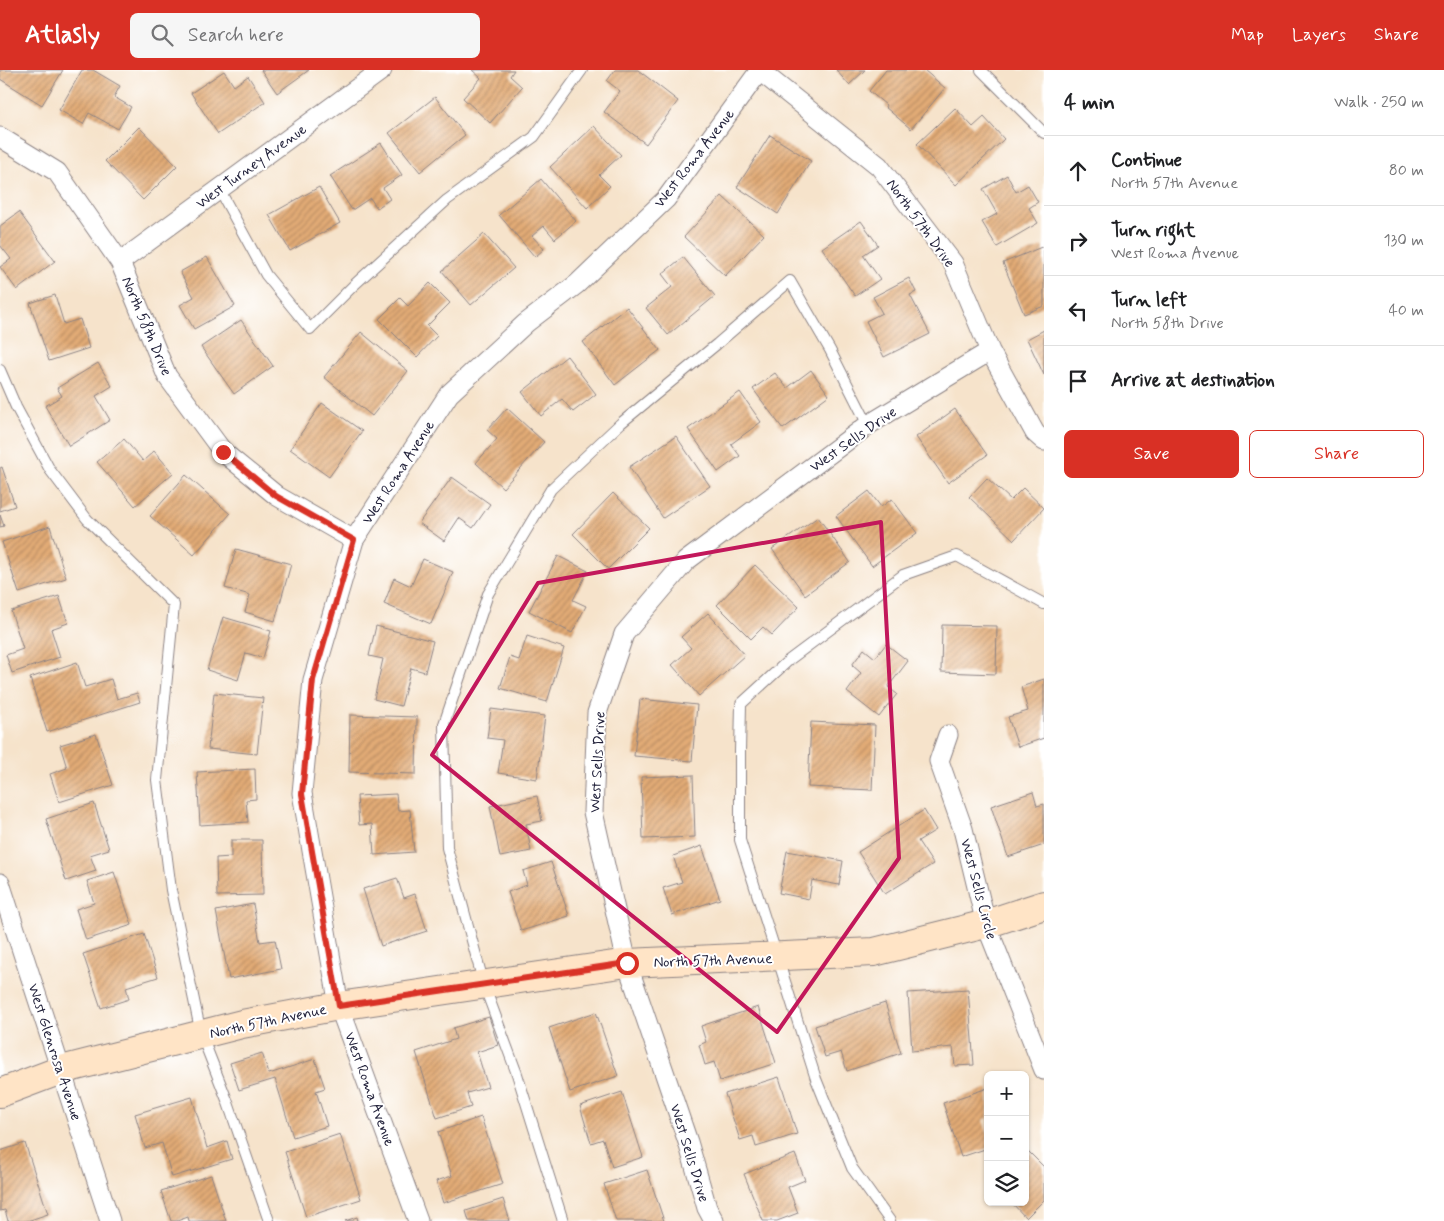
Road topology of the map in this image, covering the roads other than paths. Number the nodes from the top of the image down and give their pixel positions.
1 (382, 70) edge
2 (582, 70) edge
3 (760, 70) edge
4 (981, 70) edge
5 (1044, 133) edge
6 (0, 137) edge
7 (219, 189) junction
8 (120, 262) junction
9 (990, 352) junction
10 (0, 370) edge
11 (868, 426) junction
12 (1044, 441) edge
13 (354, 540) junction
14 (1044, 604) edge
15 (948, 735) dead end
16 (0, 883) edge
17 (1044, 905) edge
18 (986, 924) junction
19 (778, 957) junction
20 (627, 963) junction
21 (484, 985) junction
22 (339, 1006) junction
23 (201, 1034) junction
24 (61, 1070) junction
25 (1044, 1070) edge
26 (0, 1093) edge
27 (110, 1221) edge
28 (269, 1221) edge
29 (418, 1221) edge
30 (564, 1221) edge
31 (714, 1221) edge
32 (890, 1221) edge

1 - 7 street, West Turney Avenue
2 - 7 lane
3 - 9 street, North 57th Drive
3 - 13 street, West Roma Avenue
4 - 5 lane
6 - 8 street, North 58th Drive
7 - 8 street, West Turney Avenue
8 - 13 street, North 58th Drive
9 - 11 street, West Sells Drive
9 - 12 street, North 57th Drive
10 - 23 lane
11 - 20 street, West Sells Drive
11 - 21 lane
13 - 22 street, West Roma Avenue
14 - 19 lane
15 - 18 street, West Sells Circle
16 - 24 street, West Glenrosa Avenue
17 - 18 street, North 57th Avenue
18 - 19 street, North 57th Avenue
18 - 25 street, West Sells Circle
19 - 20 street, North 57th Avenue
19 - 32 lane
20 - 21 street, North 57th Avenue
20 - 31 street, West Sells Drive
21 - 22 street, North 57th Avenue
21 - 30 lane
22 - 23 street, North 57th Avenue
22 - 29 street, West Roma Avenue
23 - 24 street, North 57th Avenue
23 - 28 lane
24 - 26 street, North 57th Avenue
24 - 27 street, West Glenrosa Avenue

